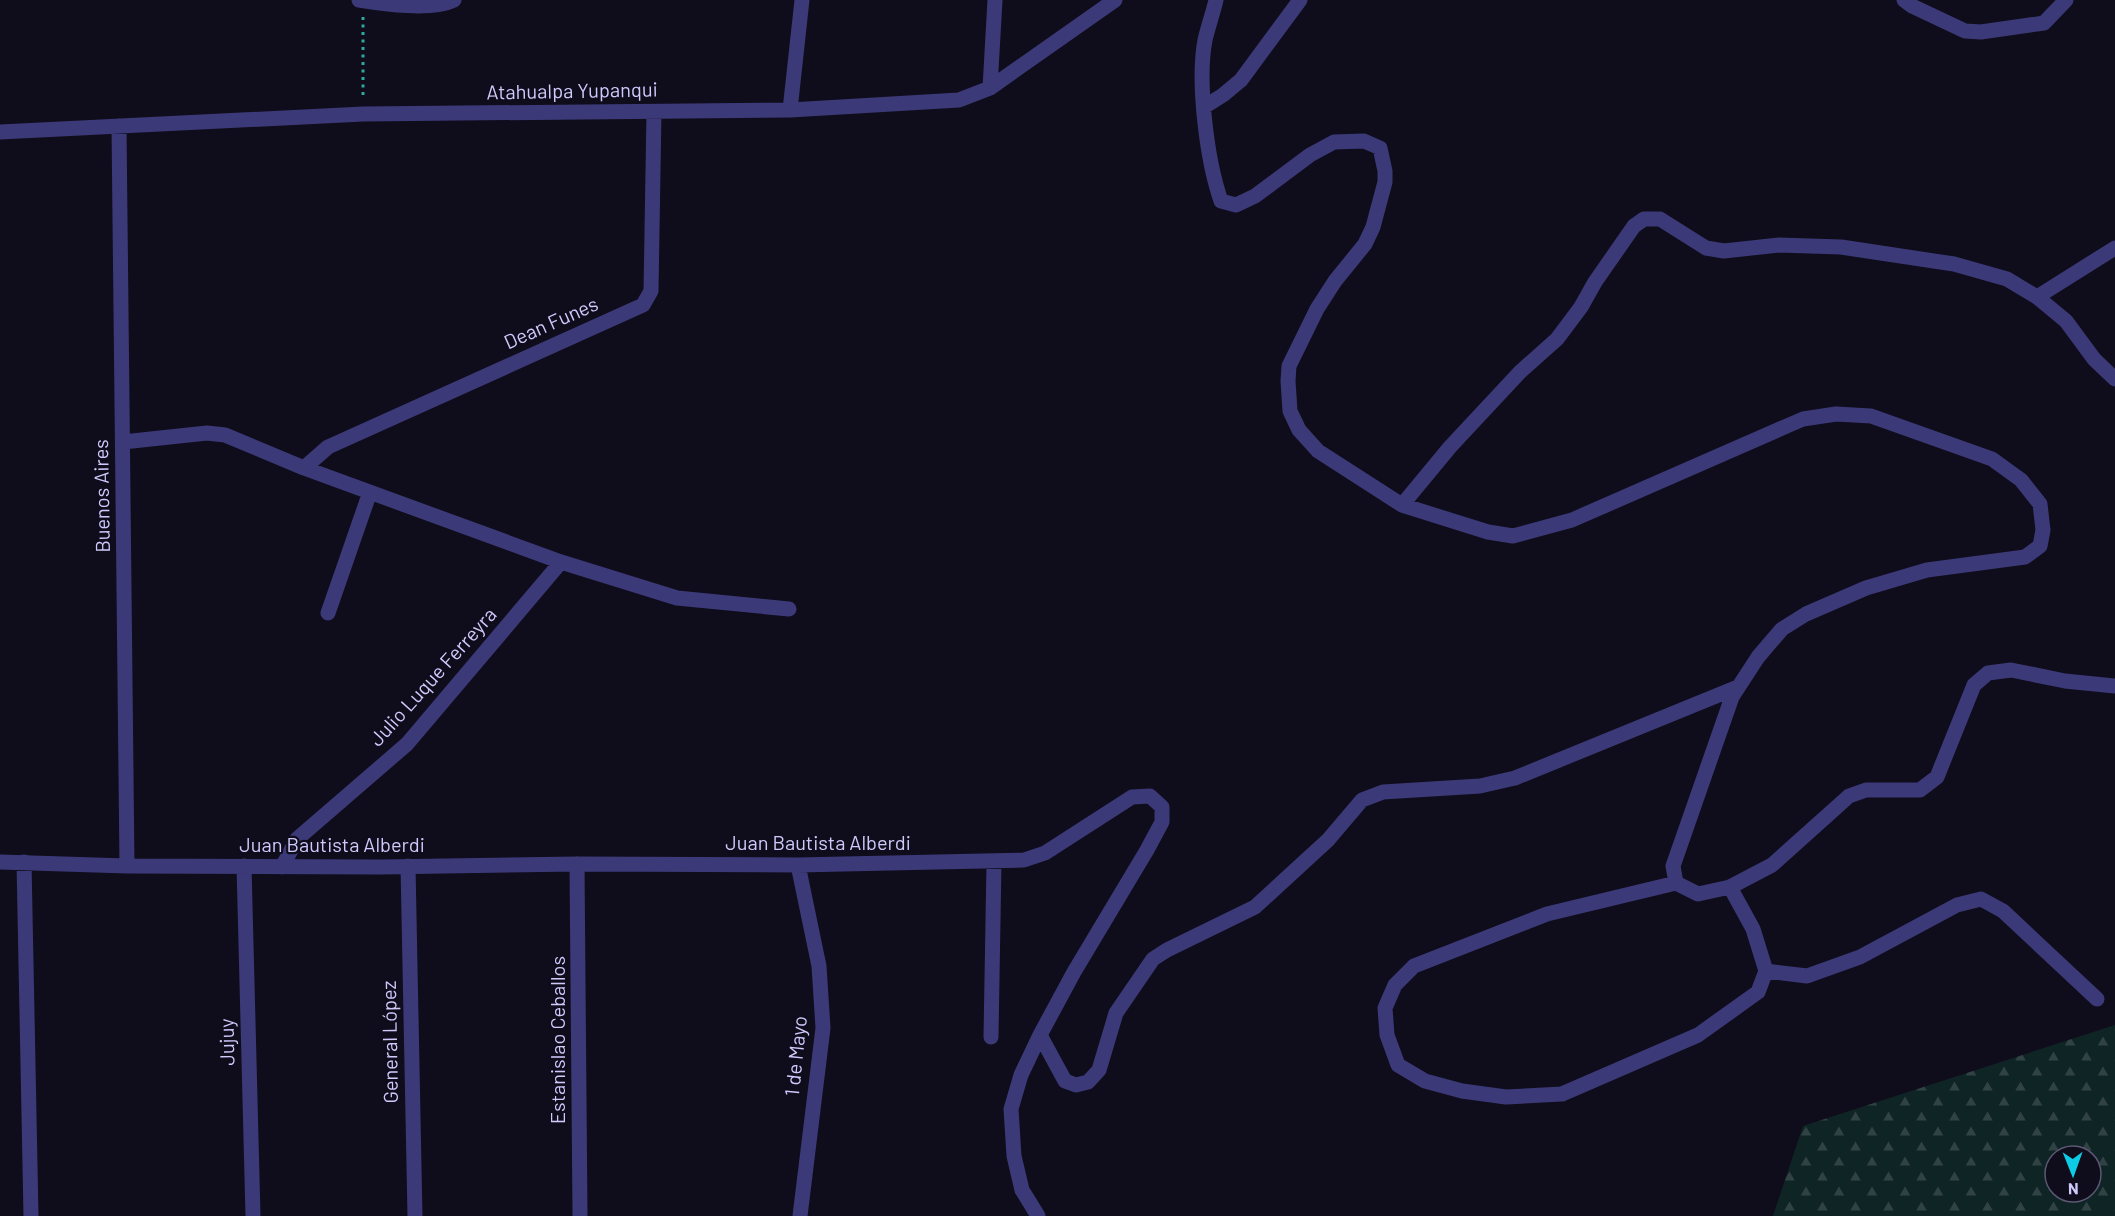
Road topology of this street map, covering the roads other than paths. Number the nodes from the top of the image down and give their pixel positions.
1 (362, 0) edge
2 (453, 0) edge
3 (802, 0) edge
4 (995, 0) edge
5 (1115, 0) edge
6 (1216, 0) edge
7 (1300, 0) edge
8 (1904, 0) edge
9 (2066, 0) edge
10 (990, 88) junction
11 (1204, 107) junction
12 (790, 110) junction
13 (654, 112) junction
14 (119, 126) junction
15 (0, 132) edge
16 (2115, 248) edge
17 (2037, 297) junction
18 (2115, 379) edge
19 (123, 442) junction
20 (304, 468) junction
21 (370, 492) junction
22 (1402, 505) junction
23 (561, 562) junction
24 (789, 609) dead end
25 (328, 613) dead end
26 (2115, 686) edge
27 (1738, 687) junction
28 (0, 862) edge
29 (24, 862) junction
30 (994, 862) junction
31 (577, 864) junction
32 (798, 865) junction
33 (127, 866) junction
34 (244, 866) junction
35 (408, 866) junction
36 (282, 867) junction
37 (1676, 883) junction
38 (1730, 887) junction
39 (1766, 971) junction
40 (2097, 999) dead end
41 (1040, 1035) junction
42 (991, 1037) dead end
43 (31, 1216) edge
44 (253, 1216) edge
45 (415, 1216) edge
46 (580, 1216) edge
47 (800, 1216) edge
48 (1038, 1216) edge

1 - 2 street
3 - 12 street
4 - 10 street
5 - 10 street, Atahualpa Yupanqui
6 - 11 street
7 - 11 street
8 - 9 street
10 - 12 street, Atahualpa Yupanqui
11 - 22 street
12 - 13 street, Atahualpa Yupanqui
13 - 14 street, Atahualpa Yupanqui
13 - 20 street, Dean Funes
14 - 15 street, Atahualpa Yupanqui
14 - 19 street, Buenos Aires
16 - 17 street
17 - 18 street
17 - 22 street
19 - 20 street
19 - 33 street, Buenos Aires
20 - 21 street
21 - 23 street
21 - 25 street
22 - 27 street
23 - 24 street
23 - 36 street, Julio Luque Ferreyra
26 - 38 street
27 - 37 street
27 - 41 street
28 - 29 street, Juan Bautista Alberdi
29 - 33 street, Juan Bautista Alberdi
29 - 43 street
30 - 32 street, Juan Bautista Alberdi
30 - 41 street, Juan Bautista Alberdi
30 - 42 street
31 - 32 street, Juan Bautista Alberdi
31 - 35 street, Juan Bautista Alberdi
31 - 46 street, Estanislao Ceballos
32 - 47 street, 1 de Mayo
33 - 34 street, Juan Bautista Alberdi
34 - 36 street, Juan Bautista Alberdi
34 - 44 street, Jujuy
35 - 36 street, Juan Bautista Alberdi
35 - 45 street, General López
37 - 38 street
37 - 39 street
38 - 39 street
39 - 40 street
41 - 48 street, Juan Bautista Alberdi

